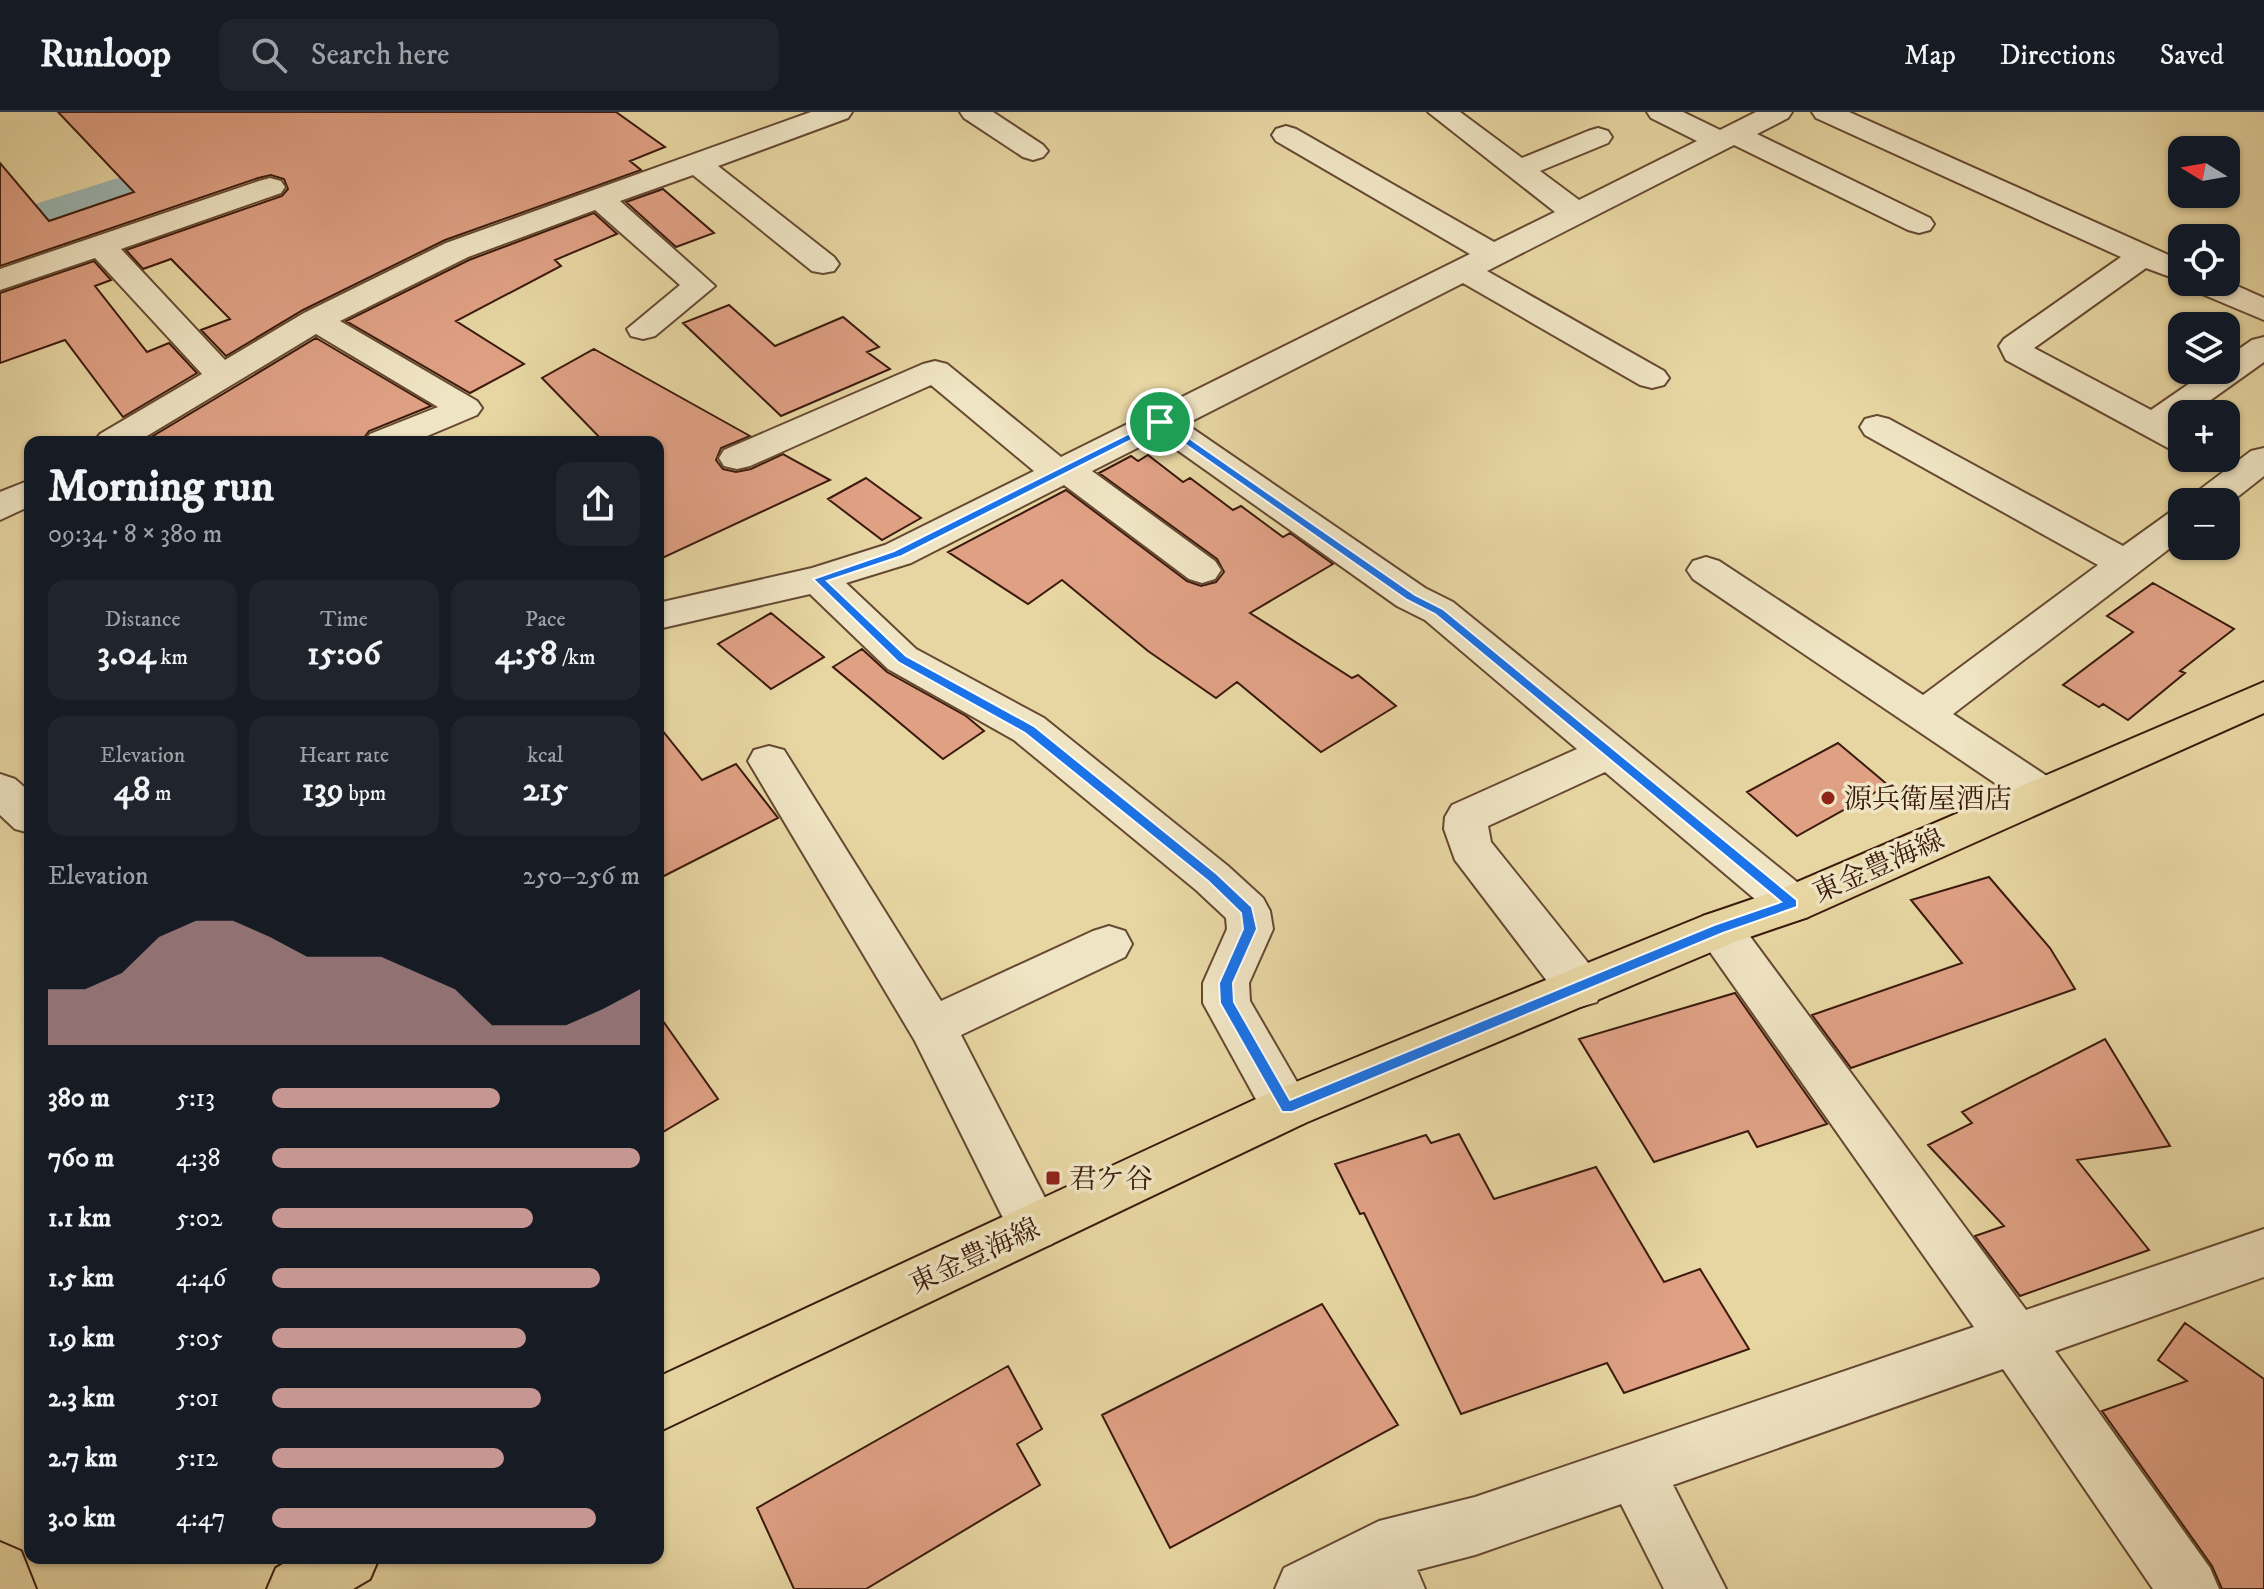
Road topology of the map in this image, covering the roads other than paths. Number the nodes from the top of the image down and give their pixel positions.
1 (838, 112) edge
2 (974, 112) edge
3 (1442, 112) edge
4 (1661, 112) edge
5 (1778, 112) edge
6 (1826, 112) edge
7 (1286, 135) dead end
8 (1598, 137) dead end
9 (1726, 138) junction
10 (1033, 151) dead end
11 (695, 162) junction
12 (1518, 170) junction
13 (270, 187) dead end
14 (598, 197) junction
15 (1575, 212) junction
16 (1919, 224) dead end
17 (101, 246) junction
18 (1492, 254) junction
19 (2143, 256) junction
20 (823, 264) dead end
21 (2168, 267) edge
22 (1461, 269) junction
23 (0, 280) edge
24 (2232, 296) edge
25 (2264, 310) edge
26 (316, 320) junction
27 (643, 329) dead end
28 (2264, 347) edge
29 (222, 376) junction
30 (1652, 378) dead end
31 (1160, 422) junction
32 (1877, 427) dead end
33 (2167, 433) edge
34 (122, 436) edge
35 (397, 436) edge
36 (737, 458) dead end
37 (1062, 471) junction
38 (2233, 472) edge
39 (2219, 488) edge
40 (2168, 532) edge
41 (2126, 564) junction
42 (1202, 570) dead end
43 (1706, 570) dead end
44 (818, 579) junction
45 (664, 615) edge
46 (2264, 696) edge
47 (1926, 714) junction
48 (1609, 752) junction
49 (769, 761) dead end
50 (0, 790) edge
51 (2041, 793) junction
52 (24, 813) edge
53 (24, 822) edge
54 (0, 834) edge
55 (1792, 904) junction
56 (1719, 929) junction
57 (1109, 944) dead end
58 (1580, 988) junction
59 (932, 1027) junction
60 (1287, 1108) junction
61 (1034, 1227) junction
62 (2264, 1253) edge
63 (2016, 1341) junction
64 (664, 1402) edge
65 (1635, 1471) junction
66 (339, 1564) edge
67 (1387, 1570) edge
68 (0, 1572) edge
69 (6, 1589) edge
70 (297, 1589) edge
71 (1305, 1589) edge
72 (1696, 1589) edge
73 (2189, 1589) edge

1 - 11 street
2 - 10 street
3 - 12 street
4 - 9 street
5 - 9 street
6 - 19 street
7 - 18 street
8 - 12 street
9 - 15 street
9 - 16 street
11 - 14 street
11 - 20 street
12 - 15 street
13 - 17 street
14 - 26 street
14 - 27 street
15 - 18 street
17 - 23 street
17 - 29 street
18 - 22 street
19 - 21 street
19 - 33 street
22 - 30 street
22 - 31 street
24 - 25 street
26 - 29 street
26 - 35 street
28 - 33 street
29 - 34 street
31 - 37 street
31 - 48 street
32 - 41 street
36 - 37 street
37 - 42 street
37 - 44 street
38 - 39 street
40 - 41 street
41 - 47 street
43 - 47 street
44 - 45 street
44 - 60 street
46 - 51 main road, 東金豊海線
47 - 51 street
48 - 55 street
48 - 58 street
49 - 59 street
50 - 52 street
51 - 55 main road, 東金豊海線
53 - 54 street
55 - 56 main road, 東金豊海線
56 - 58 main road, 東金豊海線
56 - 63 street
57 - 59 street
58 - 60 main road, 東金豊海線
59 - 61 street
60 - 61 main road, 東金豊海線
61 - 64 main road, 東金豊海線
62 - 63 street
63 - 65 street
63 - 73 street
65 - 67 street
65 - 72 street
66 - 70 main road
67 - 71 street
68 - 69 main road

